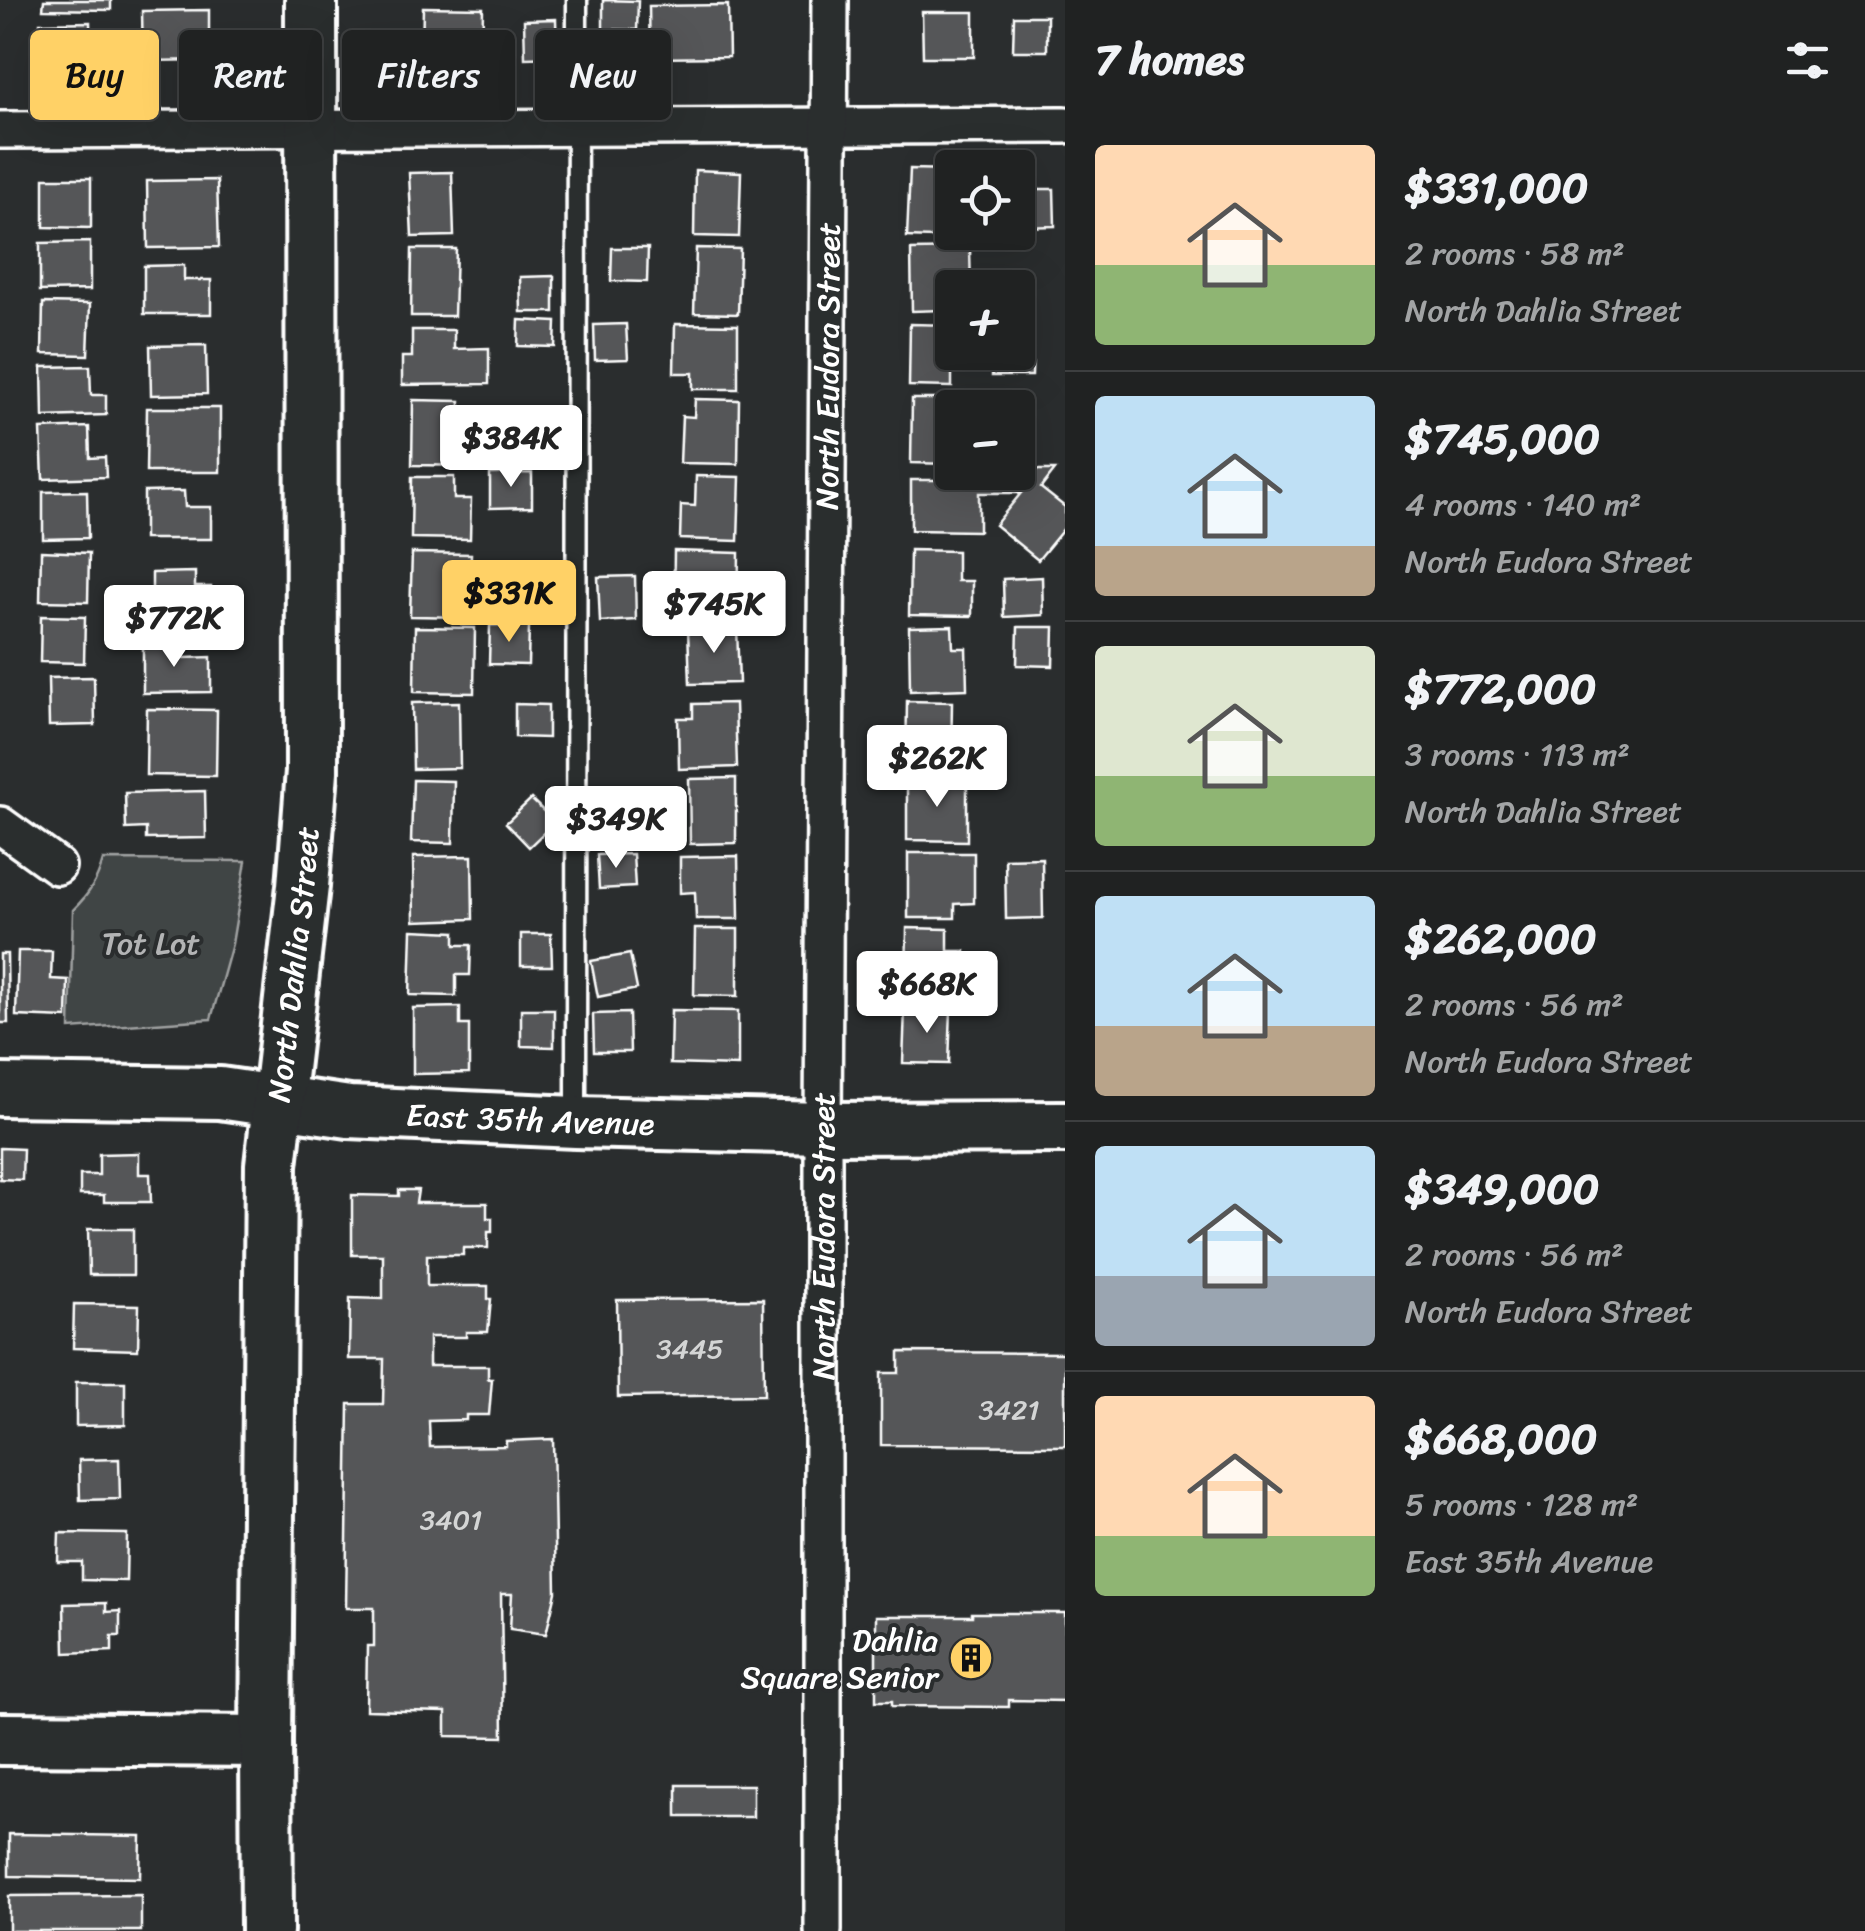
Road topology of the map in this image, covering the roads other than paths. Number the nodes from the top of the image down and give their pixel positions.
1 (311, 0) edge
2 (577, 0) edge
3 (830, 0) edge
4 (1065, 125) edge
5 (830, 126) junction
6 (311, 128) junction
7 (577, 128) junction
8 (0, 130) edge
9 (0, 825) edge
10 (56, 866) dead end
11 (0, 1090) edge
12 (279, 1102) junction
13 (576, 1122) junction
14 (1065, 1127) edge
15 (824, 1128) junction
16 (0, 1739) edge
17 (266, 1740) junction
18 (267, 1931) edge
19 (823, 1931) edge

1 - 6 street, North Dahlia Street
2 - 7 lane
3 - 5 street, North Eudora Street
4 - 5 street
5 - 7 street
5 - 15 street, North Eudora Street
6 - 7 street
6 - 8 street
6 - 12 street, North Dahlia Street
7 - 13 lane
9 - 10 street
11 - 12 street, East 35th Avenue
12 - 13 street, East 35th Avenue
12 - 17 street, North Dahlia Street
13 - 15 street, East 35th Avenue
14 - 15 street, East 35th Avenue
15 - 19 street, North Eudora Street
16 - 17 street
17 - 18 street, North Dahlia Street

